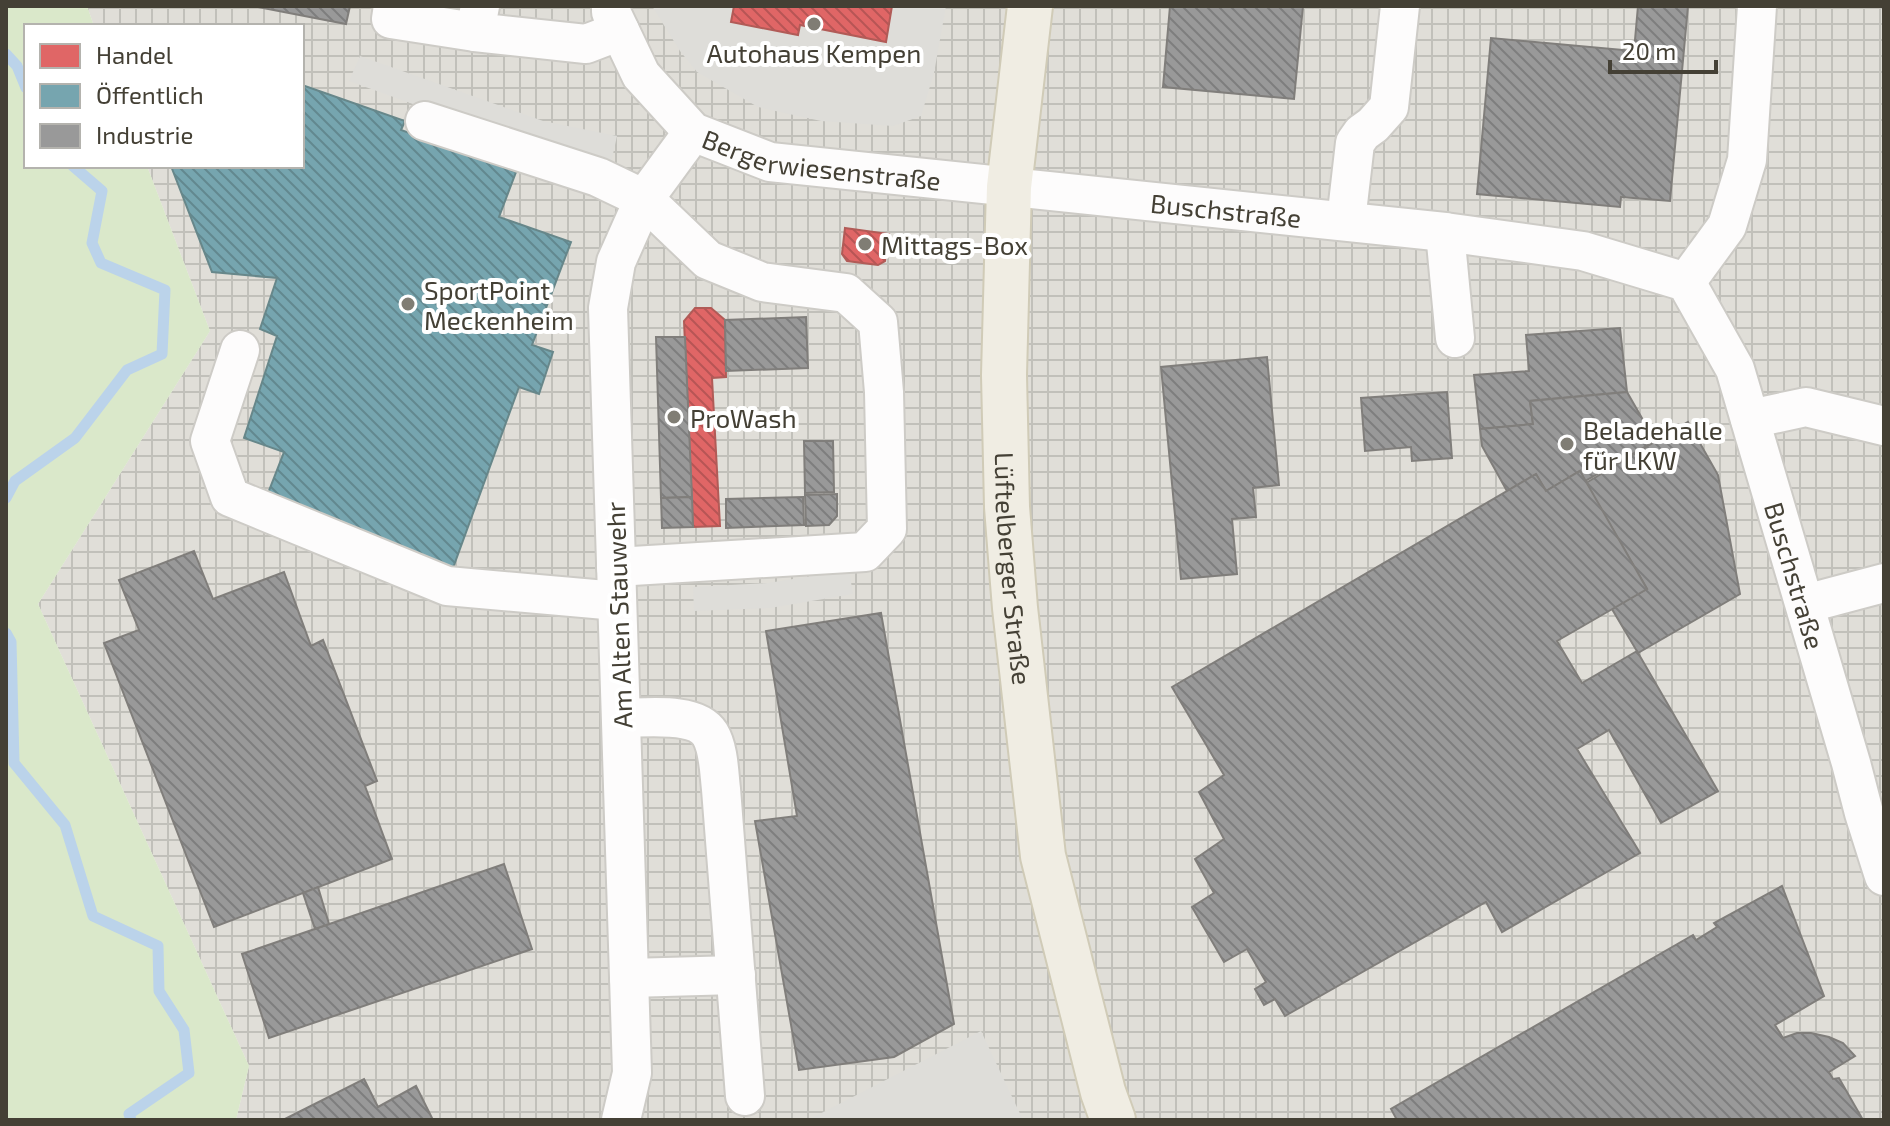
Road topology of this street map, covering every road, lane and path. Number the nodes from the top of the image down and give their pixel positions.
1 (393, 6) edge
2 (1400, 6) edge
3 (1757, 6) edge
4 (1036, 17) edge
5 (615, 18) edge
6 (477, 19) edge
7 (425, 121) dead end
8 (693, 132) junction
9 (1009, 187) junction
10 (644, 199) junction
11 (1346, 221) junction
12 (1445, 232) junction
13 (1686, 282) junction
14 (1455, 338) dead end
15 (240, 350) dead end
16 (1750, 419) junction
17 (1884, 426) edge
18 (1884, 583) edge
19 (617, 584) junction
20 (1805, 604) junction
21 (621, 718) junction
22 (1884, 876) edge
23 (736, 975) junction
24 (629, 978) junction
25 (745, 1096) dead end
26 (621, 1120) edge
27 (1113, 1120) edge

1 - 6 street
2 - 11 street
3 - 13 street
4 - 9 main road, Lüftelberger Straße
5 - 6 street
5 - 8 street, Bergerwiesenstraße
7 - 10 street
8 - 9 street, Bergerwiesenstraße
8 - 10 street, Am Alten Stauwehr
9 - 11 street, Buschstraße
9 - 27 main road, Lüftelberger Straße
10 - 19 street, Am Alten Stauwehr
10 - 19 street
11 - 12 street, Buschstraße
12 - 13 street, Buschstraße
12 - 14 street
13 - 16 street, Buschstraße
15 - 19 street
16 - 17 street
16 - 20 street, Buschstraße
18 - 20 street
19 - 21 street, Am Alten Stauwehr
20 - 22 street, Buschstraße
21 - 23 street
21 - 24 street, Am Alten Stauwehr
23 - 24 street
23 - 25 street
24 - 26 street, Am Alten Stauwehr

